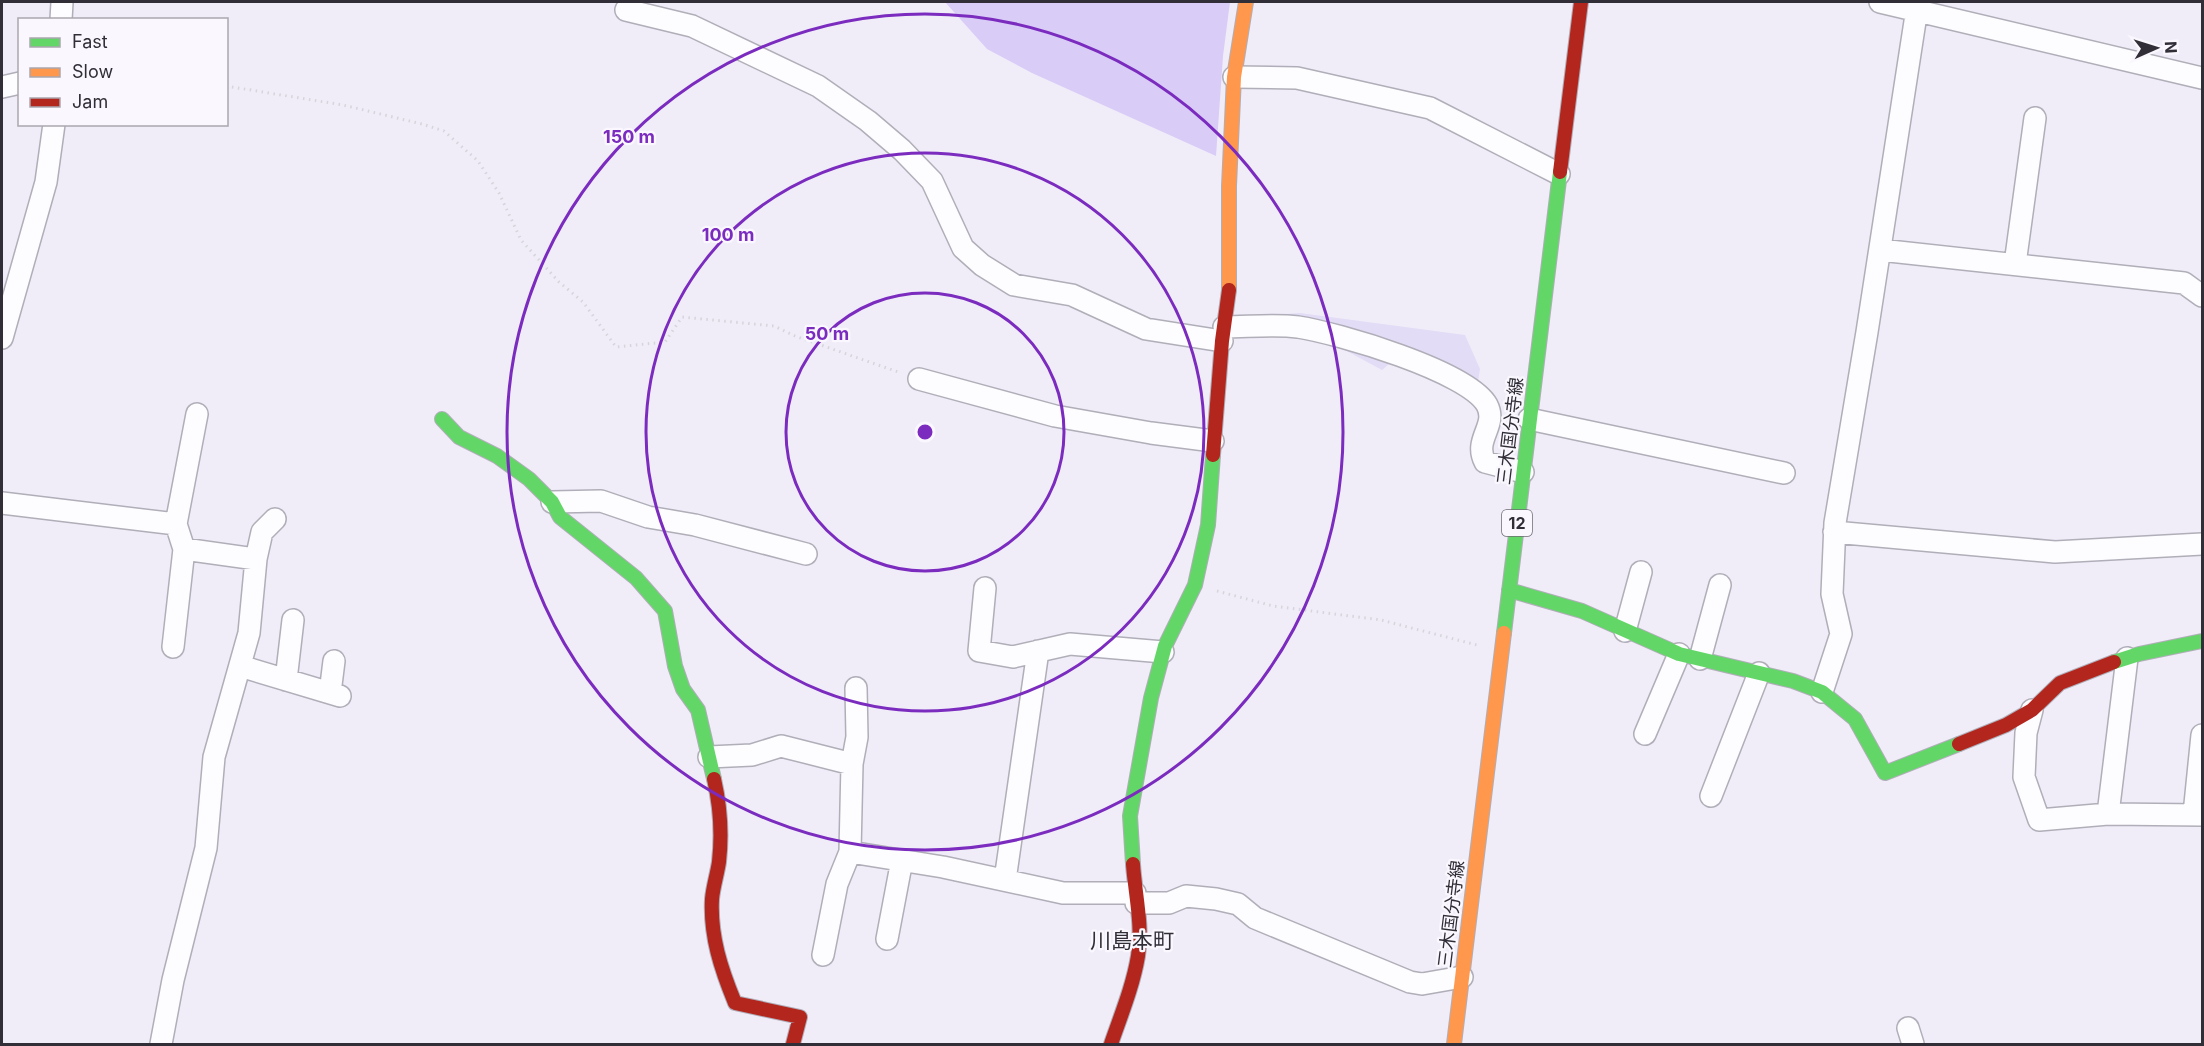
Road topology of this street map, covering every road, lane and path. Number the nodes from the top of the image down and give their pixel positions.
1 (62, 2) edge
2 (1246, 2) edge
3 (1581, 2) edge
4 (1880, 2) edge
5 (1917, 6) edge
6 (626, 10) dead end
7 (61, 18) edge
8 (1234, 77) junction
9 (2202, 78) edge
10 (18, 83) edge
11 (228, 86) edge
12 (2, 87) edge
13 (2035, 118) dead end
14 (54, 126) edge
15 (1559, 174) junction
16 (1880, 250) junction
17 (2015, 264) junction
18 (2202, 296) edge
19 (1223, 334) junction
20 (2, 338) edge
21 (920, 379) joint
22 (197, 414) dead end
23 (442, 418) dead end
24 (1529, 419) junction
25 (1213, 441) junction
26 (1523, 472) junction
27 (1784, 473) dead end
28 (552, 502) junction
29 (2, 503) edge
30 (275, 519) dead end
31 (176, 524) junction
32 (1834, 532) junction
33 (2202, 544) edge
34 (184, 549) junction
35 (806, 554) dead end
36 (256, 559) junction
37 (1641, 572) dead end
38 (1195, 585) junction
39 (1720, 585) dead end
40 (985, 588) dead end
41 (1509, 590) junction
42 (293, 620) dead end
43 (1625, 630) junction
44 (2202, 641) edge
45 (173, 646) dead end
46 (1502, 648) junction
47 (1038, 651) junction
48 (1163, 652) junction
49 (1679, 654) junction
50 (2127, 658) junction
51 (1700, 659) junction
52 (334, 661) dead end
53 (240, 666) junction
54 (1759, 673) junction
55 (286, 680) junction
56 (856, 688) dead end
57 (1822, 692) junction
58 (2032, 710) junction
59 (1645, 734) dead end
60 (2202, 735) edge
61 (709, 757) junction
62 (852, 765) junction
63 (1711, 796) dead end
64 (2108, 814) junction
65 (2198, 815) edge
66 (850, 852) junction
67 (902, 860) junction
68 (1005, 880) junction
69 (1136, 898) junction
70 (887, 939) dead end
71 (823, 955) dead end
72 (1462, 977) junction
73 (161, 1044) edge
74 (793, 1044) edge
75 (1111, 1044) edge
76 (1454, 1044) edge

1 - 7 street
2 - 8 street
3 - 15 street, 三木国分寺線 / 12
4 - 5 street
5 - 9 street
5 - 16 street
6 - 19 street
8 - 15 street
8 - 19 street
10 - 12 street
11 - 21 path
13 - 17 street
14 - 20 street
15 - 24 street, 三木国分寺線 / 12
16 - 17 street
16 - 32 street
17 - 18 street
19 - 25 street
19 - 26 street
21 - 25 street
22 - 31 street
23 - 28 street
24 - 26 street, 三木国分寺線 / 12
24 - 27 street
25 - 38 street
26 - 41 street, 三木国分寺線 / 12
28 - 35 street
28 - 61 street
29 - 31 street
30 - 36 street
31 - 34 street
32 - 33 street
32 - 57 street
34 - 36 street
34 - 45 street
36 - 53 street
37 - 43 street
38 - 46 path
38 - 48 street
39 - 51 street
40 - 47 street
41 - 43 street
41 - 46 street, 三木国分寺線 / 12
42 - 55 street
43 - 49 street
44 - 50 street
46 - 72 street, 三木国分寺線 / 12
47 - 48 street
47 - 68 street
48 - 69 street
49 - 51 street
49 - 59 street
50 - 58 street
50 - 64 street
51 - 54 street
52 - 55 street
53 - 55 street
53 - 73 street
54 - 57 street
54 - 63 street
56 - 62 street
57 - 58 street
58 - 64 street
60 - 65 street
61 - 62 street
61 - 74 street
62 - 66 street
64 - 65 street
66 - 67 street
66 - 71 street
67 - 68 street
67 - 70 street
68 - 69 street
69 - 72 street
69 - 75 street
72 - 76 street, 三木国分寺線 / 12

